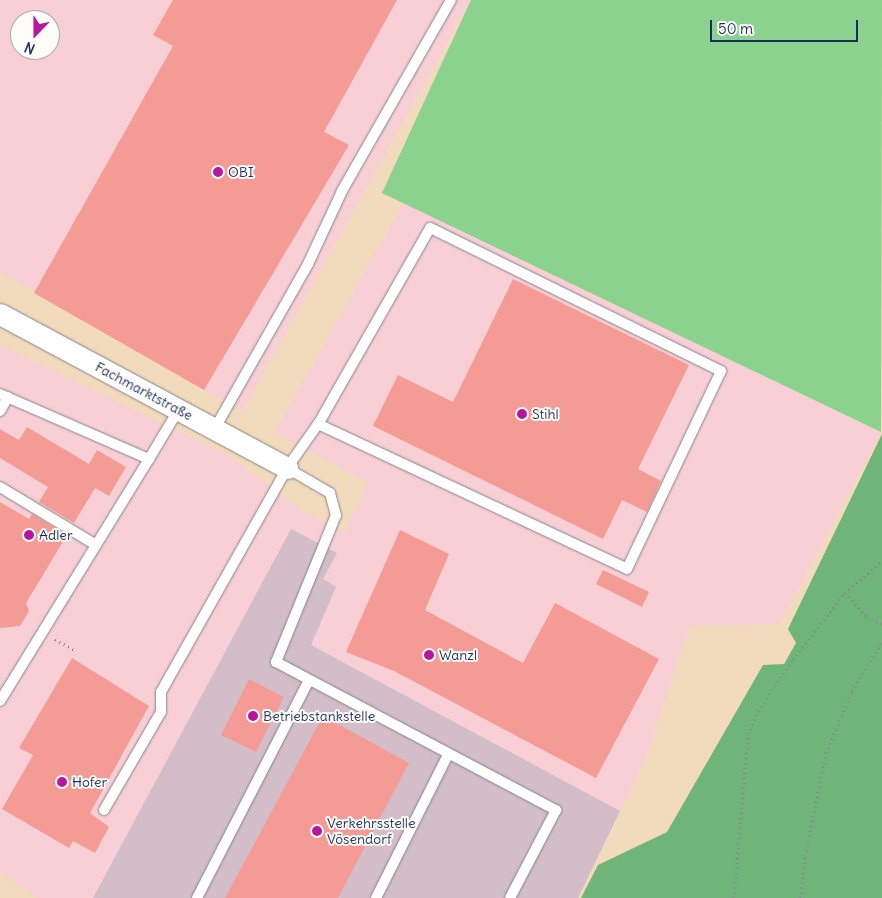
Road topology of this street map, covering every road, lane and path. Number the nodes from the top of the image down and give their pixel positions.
1 (451, 0) edge
2 (0, 314) edge
3 (4, 395) edge
4 (179, 410) junction
5 (0, 411) edge
6 (318, 424) junction
7 (215, 428) junction
8 (149, 459) junction
9 (287, 468) junction
10 (0, 486) edge
11 (96, 545) junction
12 (882, 561) edge
13 (845, 593) junction
14 (882, 624) edge
15 (882, 642) edge
16 (64, 645) dead end
17 (76, 651) dead end
18 (308, 682) junction
19 (0, 701) edge
20 (448, 755) junction
21 (104, 810) dead end
22 (197, 898) edge
23 (376, 898) edge
24 (510, 898) edge
25 (734, 898) edge
26 (801, 898) edge

1 - 7 lane
2 - 4 street, Fachmarktstraße
3 - 5 lane
3 - 8 lane
4 - 7 street, Fachmarktstraße
4 - 8 lane
6 - 6 lane
6 - 9 lane
7 - 9 street, Fachmarktstraße
8 - 11 lane
9 - 18 lane
9 - 21 lane
10 - 11 lane
11 - 19 lane
12 - 13 path
13 - 14 path
13 - 25 path
15 - 26 path
16 - 17 path
18 - 20 lane
18 - 22 lane
20 - 23 lane
20 - 24 lane

